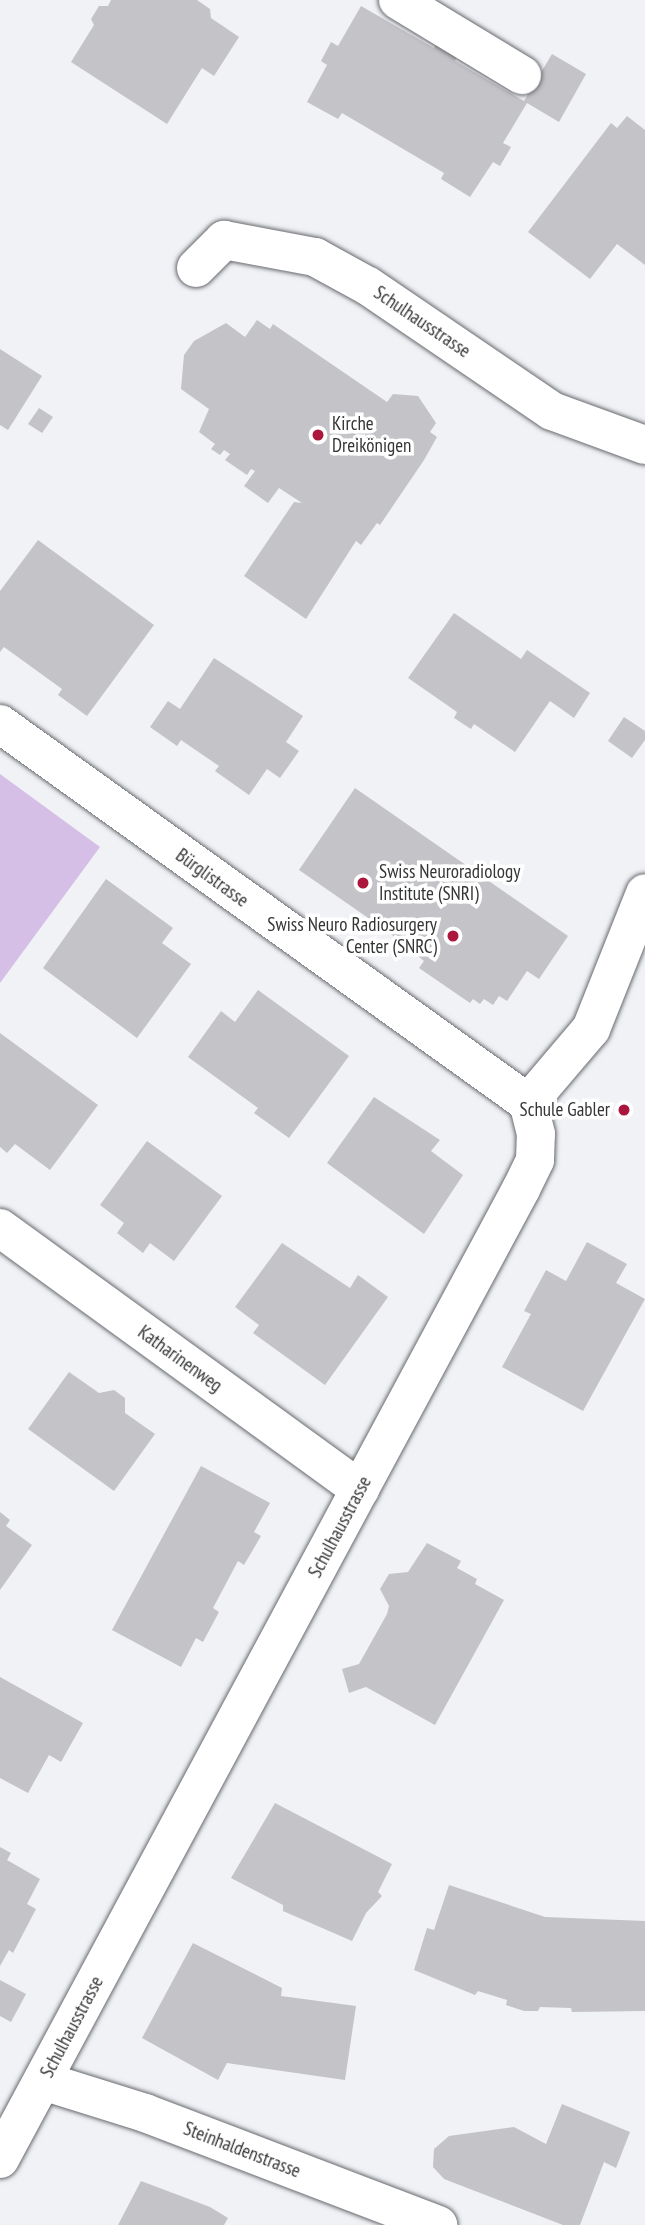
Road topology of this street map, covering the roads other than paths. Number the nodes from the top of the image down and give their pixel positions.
1 (398, 0) edge
2 (522, 75) dead end
3 (196, 268) dead end
4 (645, 445) edge
5 (0, 724) edge
6 (645, 893) edge
7 (528, 1103) junction
8 (0, 1228) edge
9 (360, 1490) junction
10 (43, 2081) junction
11 (0, 2160) edge
12 (438, 2225) edge

1 - 2 street
3 - 4 street, Schulhausstrasse
5 - 7 street, Bürglistrasse
6 - 7 street
7 - 9 street, Schulhausstrasse
8 - 9 street, Katharinenweg
9 - 10 street, Schulhausstrasse
10 - 11 street, Schulhausstrasse
10 - 12 street, Steinhaldenstrasse

